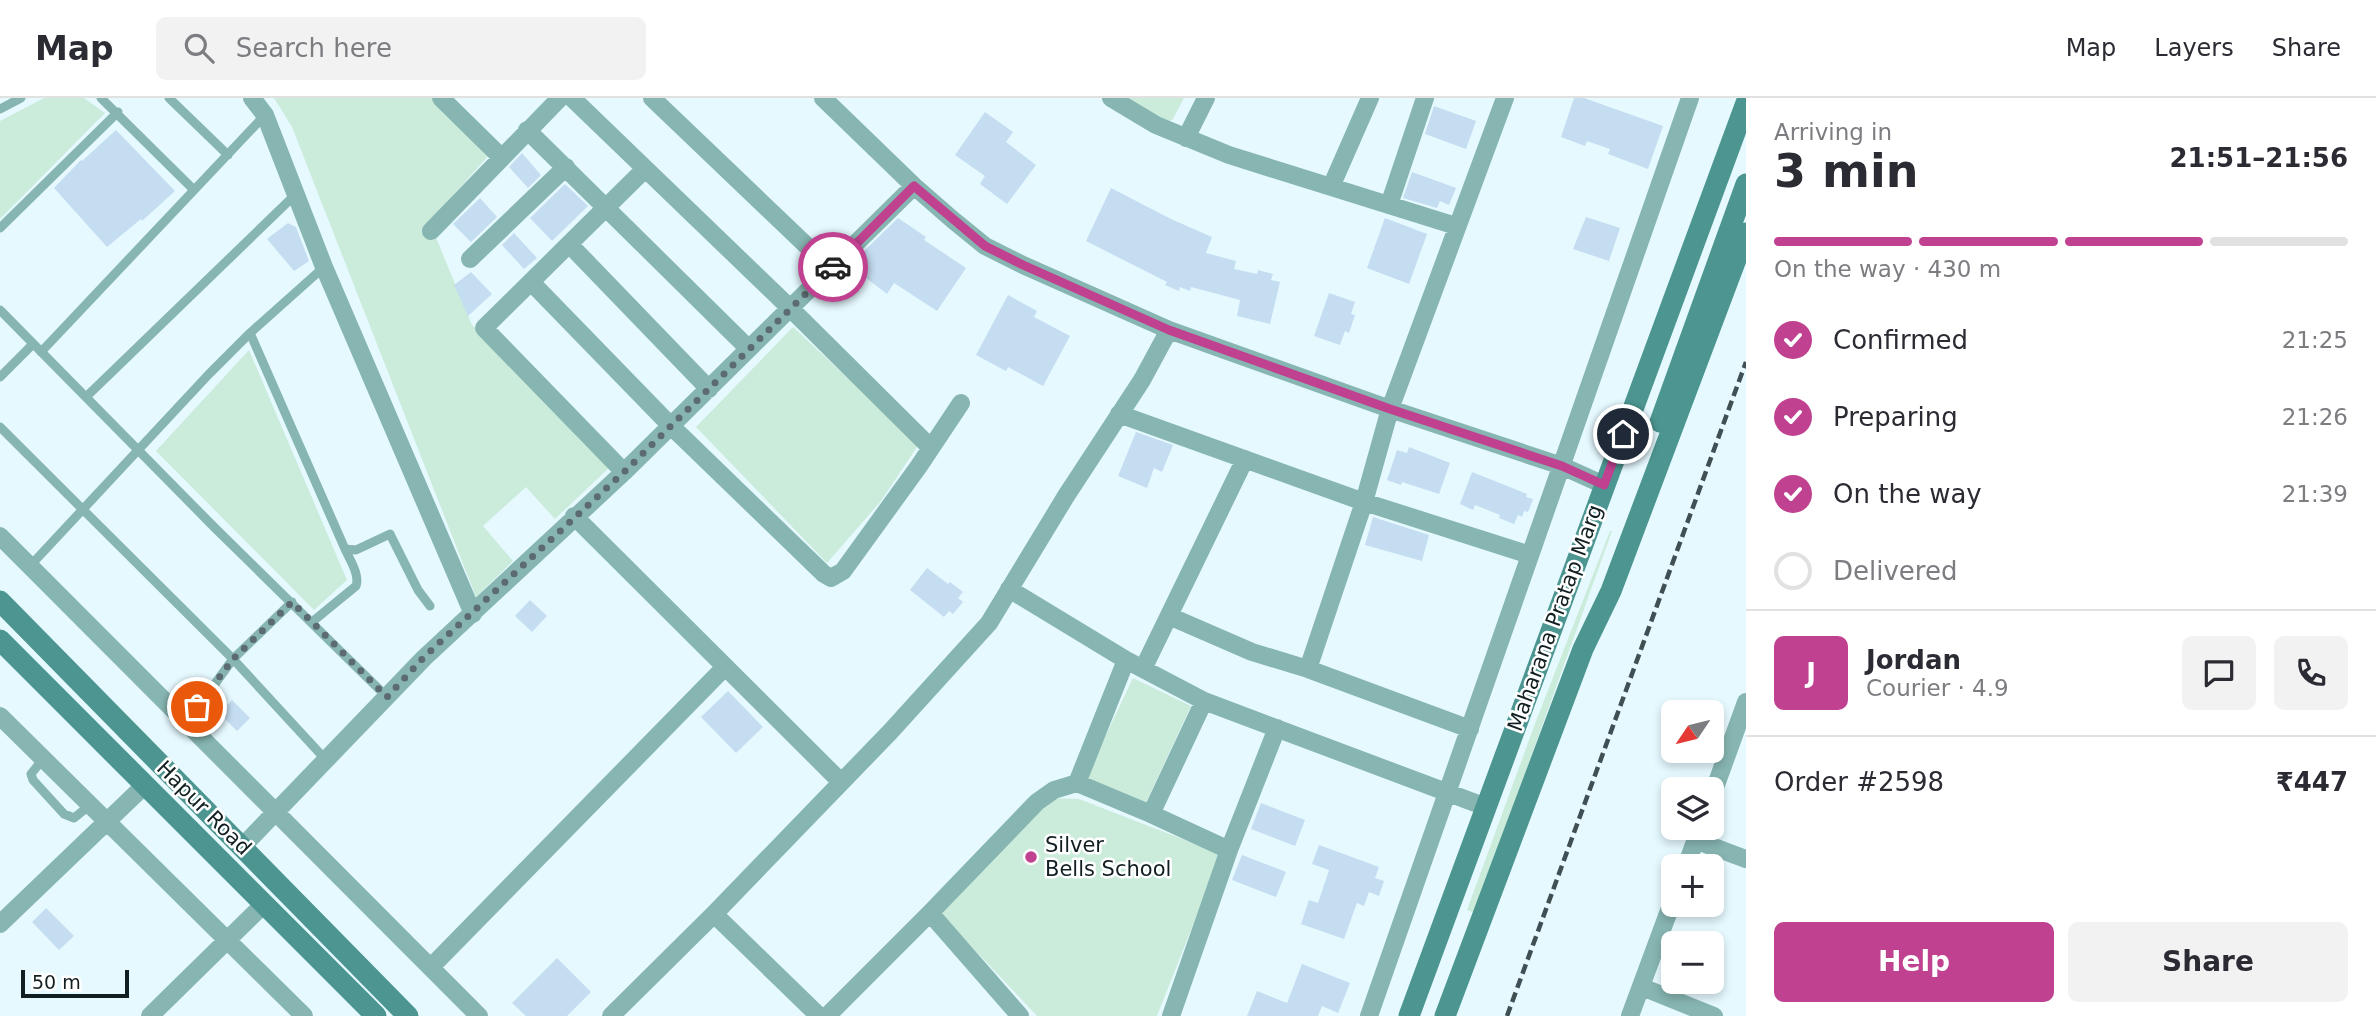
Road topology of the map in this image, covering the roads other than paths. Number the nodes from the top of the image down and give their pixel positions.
1 (21, 98) edge
2 (101, 98) edge
3 (169, 98) edge
4 (252, 98) edge
5 (441, 98) edge
6 (560, 98) edge
7 (572, 98) edge
8 (652, 98) edge
9 (823, 98) edge
10 (1111, 98) edge
11 (1206, 98) edge
12 (1370, 98) edge
13 (1425, 98) edge
14 (1506, 98) edge
15 (1690, 98) edge
16 (1746, 103) edge
17 (0, 109) edge
18 (118, 112) junction
19 (265, 115) junction
20 (527, 130) junction
21 (1186, 138) junction
22 (228, 155) junction
23 (501, 157) junction
24 (566, 167) junction
25 (645, 169) junction
26 (1746, 184) edge
27 (914, 186) junction
28 (1331, 187) junction
29 (194, 190) junction
30 (296, 194) junction
31 (1389, 205) junction
32 (607, 207) junction
33 (1457, 226) junction
34 (0, 228) edge
35 (430, 231) dead end
36 (1746, 233) edge
37 (569, 244) junction
38 (470, 259) dead end
39 (324, 267) junction
40 (831, 269) junction
41 (531, 282) junction
42 (791, 309) junction
43 (0, 310) edge
44 (1169, 330) junction
45 (250, 333) junction
46 (33, 344) junction
47 (749, 349) junction
48 (41, 352) junction
49 (0, 377) edge
50 (709, 389) junction
51 (86, 397) junction
52 (961, 403) dead end
53 (1390, 409) junction
54 (1119, 414) junction
55 (671, 426) junction
56 (0, 428) edge
57 (931, 448) junction
58 (139, 451) junction
59 (1245, 459) junction
60 (1562, 466) junction
61 (624, 472) junction
62 (1604, 485) junction
63 (1364, 502) junction
64 (83, 509) junction
65 (574, 516) junction
66 (0, 536) edge
67 (345, 549) junction
68 (1530, 555) junction
69 (30, 566) junction
70 (1009, 589) junction
71 (0, 601) edge
72 (292, 602) junction
73 (430, 606) dead end
74 (473, 614) junction
75 (1170, 616) junction
76 (312, 622) junction
77 (0, 640) edge
78 (233, 659) junction
79 (1126, 660) junction
80 (725, 667) junction
81 (1143, 669) junction
82 (1307, 669) junction
83 (387, 697) junction
84 (1565, 699) junction
85 (1203, 701) junction
86 (1746, 702) edge
87 (0, 716) edge
88 (187, 722) junction
89 (1277, 728) junction
90 (1469, 729) junction
91 (43, 759) junction
92 (326, 760) junction
93 (1719, 777) edge
94 (842, 782) junction
95 (1077, 783) junction
96 (145, 785) junction
97 (1447, 793) junction
98 (90, 805) junction
99 (1486, 807) junction
100 (276, 813) junction
101 (1151, 814) junction
102 (107, 821) junction
103 (1710, 840) edge
104 (242, 847) junction
105 (1229, 850) junction
106 (1746, 859) edge
107 (264, 904) junction
108 (930, 913) junction
109 (714, 914) junction
110 (1667, 917) edge
111 (0, 924) edge
112 (1443, 924) junction
113 (227, 939) junction
114 (1474, 944) junction
115 (431, 967) junction
116 (1642, 987) junction
117 (150, 1016) edge
118 (304, 1016) edge
119 (376, 1016) edge
120 (408, 1016) edge
121 (479, 1016) edge
122 (611, 1016) edge
123 (819, 1016) edge
124 (827, 1016) edge
125 (1020, 1016) edge
126 (1171, 1016) edge
127 (1369, 1016) edge
128 (1409, 1016) edge
129 (1445, 1016) edge
130 (1630, 1016) edge
131 (1714, 1016) edge

1 - 17 lane
2 - 18 lane
3 - 22 lane
4 - 19 street
5 - 23 street
6 - 20 street
7 - 25 street
8 - 40 street
9 - 27 street
10 - 21 street
11 - 21 street
12 - 28 street
13 - 31 street
14 - 33 street
15 - 60 street
16 - 62 main road, Maharana Pratap Marg
18 - 29 lane
18 - 34 lane
19 - 22 lane
19 - 30 street
20 - 23 street
20 - 24 street
21 - 28 street
22 - 29 lane
23 - 35 street
24 - 32 street
24 - 38 street
25 - 32 street
25 - 42 street
26 - 84 main road
27 - 40 street
27 - 44 street
28 - 31 street
29 - 48 lane
30 - 39 street
30 - 51 lane
31 - 33 street
32 - 37 street
32 - 47 street
33 - 53 street
36 - 84 main road, Maharana Pratap Marg
37 - 41 street
37 - 50 street
39 - 45 lane
39 - 74 street
40 - 42 street
41 - 55 street
41 - 61 street
42 - 47 street
42 - 57 street
43 - 46 lane
44 - 53 street
44 - 54 street
45 - 58 lane
45 - 67 lane
46 - 48 lane
46 - 49 lane
47 - 50 street
48 - 51 lane
50 - 55 street
51 - 58 lane
52 - 57 street
53 - 60 street
53 - 63 street
54 - 59 street
54 - 70 street
55 - 57 street
55 - 61 street
56 - 64 lane
58 - 64 lane
58 - 72 lane
59 - 63 street
59 - 75 street
60 - 62 street
60 - 68 street
61 - 65 street
62 - 99 main road, Maharana Pratap Marg
63 - 68 street
63 - 82 street
64 - 69 lane
64 - 78 lane
65 - 74 street
65 - 80 street
66 - 69 street
67 - 73 lane
67 - 76 lane
68 - 90 street
69 - 88 street
70 - 79 street
70 - 94 street
71 - 104 main road, Hapur Road
72 - 76 lane
72 - 78 lane
74 - 83 street
75 - 81 street
75 - 82 street
76 - 83 lane
77 - 96 main road, Hapur Road
78 - 88 lane
78 - 92 lane
79 - 81 street
79 - 95 street
80 - 94 street
80 - 115 street
81 - 85 street
82 - 90 street
83 - 92 street
84 - 114 main road, Maharana Pratap Marg
85 - 89 street
85 - 101 street
86 - 93 street
87 - 91 street
88 - 100 street
89 - 97 street
89 - 105 street
90 - 97 street
91 - 98 street
91 - 98 lane
92 - 100 street
94 - 109 street
95 - 101 street
95 - 108 street
96 - 102 street
96 - 107 main road, Hapur Road
97 - 99 street
97 - 127 street
98 - 102 street
99 - 112 main road, Maharana Pratap Marg
100 - 104 street
100 - 115 street
101 - 105 street
102 - 111 street
102 - 113 street
103 - 106 street
104 - 120 main road, Hapur Road
105 - 126 street
107 - 113 street
107 - 119 main road, Hapur Road
108 - 124 street
108 - 125 street
109 - 122 street
109 - 123 street
110 - 116 street
112 - 114 main road
112 - 128 main road, Maharana Pratap Marg
113 - 117 street
113 - 118 street
114 - 129 main road, Maharana Pratap Marg
115 - 121 street
116 - 130 street
116 - 131 street

